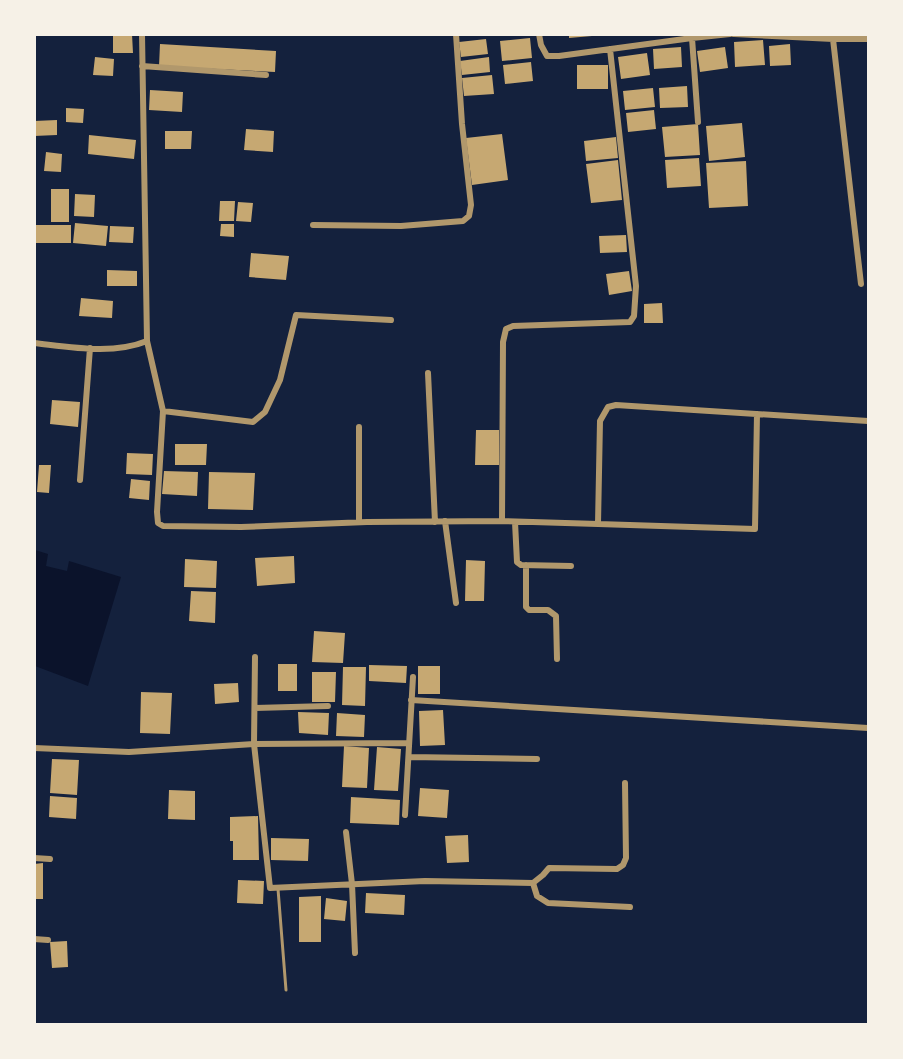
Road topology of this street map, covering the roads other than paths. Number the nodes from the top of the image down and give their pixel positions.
1 (142, 34) edge
2 (456, 34) edge
3 (539, 34) edge
4 (732, 34) edge
5 (692, 38) junction
6 (833, 39) junction
7 (868, 39) edge
8 (610, 49) junction
9 (142, 66) junction
10 (266, 75) dead end
11 (698, 122) dead end
12 (313, 225) dead end
13 (861, 285) dead end
14 (391, 320) dead end
15 (147, 341) junction
16 (34, 344) edge
17 (90, 348) junction
18 (428, 373) dead end
19 (164, 411) junction
20 (757, 414) junction
21 (868, 421) edge
22 (359, 427) dead end
23 (80, 480) dead end
24 (445, 521) junction
25 (502, 521) junction
26 (359, 522) junction
27 (435, 522) junction
28 (515, 522) junction
29 (598, 524) junction
30 (526, 565) junction
31 (571, 566) dead end
32 (456, 603) dead end
33 (255, 657) dead end
34 (557, 659) dead end
35 (412, 676) dead end
36 (411, 700) junction
37 (328, 706) dead end
38 (255, 708) junction
39 (868, 728) edge
40 (409, 743) junction
41 (254, 744) junction
42 (34, 748) edge
43 (409, 757) junction
44 (537, 759) dead end
45 (625, 783) dead end
46 (405, 815) dead end
47 (346, 832) dead end
48 (34, 858) edge
49 (50, 859) dead end
50 (533, 883) junction
51 (352, 884) junction
52 (278, 888) junction
53 (630, 907) dead end
54 (34, 939) edge
55 (48, 940) dead end
56 (355, 953) dead end
57 (286, 990) dead end

1 - 9 street
2 - 12 street
3 - 8 street
4 - 5 street
4 - 6 street
5 - 8 street
5 - 11 street
6 - 7 street
6 - 13 street
8 - 25 street
9 - 10 street
9 - 15 street
14 - 19 street
15 - 17 street
15 - 19 street
16 - 17 street
17 - 23 street
18 - 27 street
19 - 26 street
20 - 21 street
20 - 29 street
20 - 29 street
22 - 26 street
24 - 25 street
24 - 27 street
24 - 32 street
25 - 28 street
26 - 27 street
28 - 29 street
28 - 30 street
30 - 31 street
30 - 34 street
33 - 38 street
35 - 36 street
36 - 39 street
36 - 40 street
37 - 38 street
38 - 41 street
40 - 41 street
40 - 43 street
41 - 42 street
41 - 52 street
43 - 44 street
43 - 46 street
45 - 50 street
47 - 51 street
48 - 49 street
50 - 51 street
50 - 53 street
51 - 52 street
51 - 56 street
52 - 57 lane
54 - 55 street

